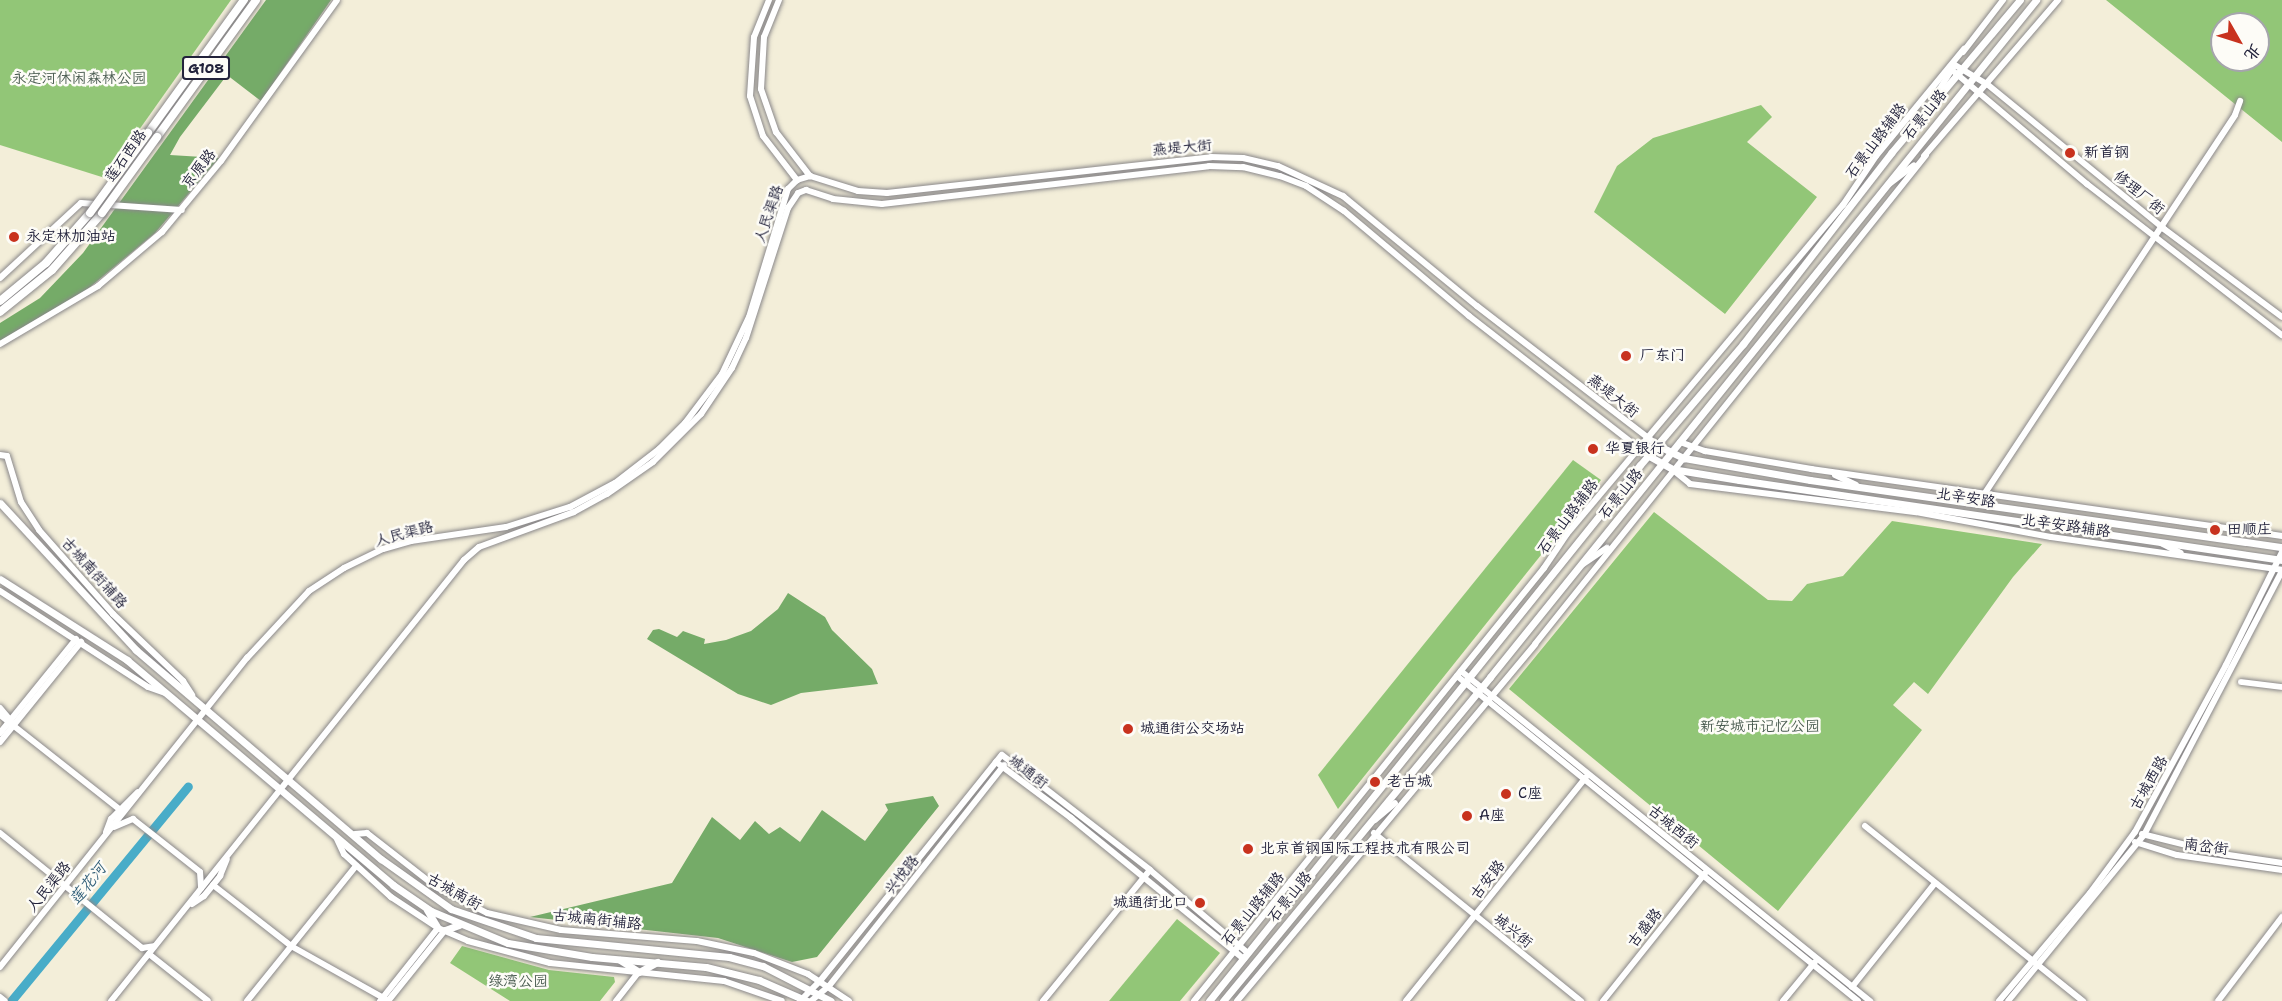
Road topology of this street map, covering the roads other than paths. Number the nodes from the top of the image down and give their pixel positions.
1 (244, 0) edge
2 (256, 0) edge
3 (337, 0) edge
4 (769, 0) edge
5 (779, 0) edge
6 (2003, 0) edge
7 (2020, 0) edge
8 (2036, 0) edge
9 (2057, 0) edge
10 (1964, 49) junction
11 (1953, 67) junction
12 (1961, 73) junction
13 (1974, 76) junction
14 (1987, 84) junction
15 (1966, 85) junction
16 (1977, 94) junction
17 (2240, 100) dead end
18 (1924, 113) junction
19 (152, 135) junction
20 (1926, 154) junction
21 (810, 176) junction
22 (796, 180) junction
23 (1884, 188) junction
24 (806, 190) joint
25 (182, 210) junction
26 (2162, 226) junction
27 (2155, 236) junction
28 (0, 278) edge
29 (1817, 286) junction
30 (0, 301) edge
31 (1785, 308) junction
32 (0, 312) edge
33 (2282, 317) edge
34 (2282, 335) edge
35 (0, 344) edge
36 (1647, 437) junction
37 (1680, 442) junction
38 (1659, 446) junction
39 (1693, 447) junction
40 (1639, 448) junction
41 (1671, 454) junction
42 (0, 455) edge
43 (1649, 456) junction
44 (1684, 458) junction
45 (1662, 466) junction
46 (1672, 469) junction
47 (1831, 472) junction
48 (1859, 487) junction
49 (1985, 493) junction
50 (0, 502) edge
51 (1900, 502) junction
52 (1916, 512) junction
53 (2097, 512) junction
54 (2135, 527) junction
55 (2282, 536) edge
56 (2128, 537) junction
57 (2157, 541) junction
58 (1612, 544) junction
59 (2126, 547) junction
60 (2282, 547) edge
61 (2282, 552) edge
62 (2185, 556) junction
63 (2280, 560) edge
64 (1577, 569) junction
65 (2280, 570) edge
66 (0, 579) edge
67 (0, 591) edge
68 (78, 640) junction
69 (1459, 673) junction
70 (1469, 681) junction
71 (2241, 682) dead end
72 (2282, 687) edge
73 (1480, 689) junction
74 (167, 694) junction
75 (192, 696) junction
76 (1489, 697) junction
77 (0, 708) edge
78 (207, 708) junction
79 (0, 715) edge
80 (199, 721) junction
81 (12, 723) junction
82 (0, 733) edge
83 (0, 742) edge
84 (1008, 760) junction
85 (996, 762) junction
86 (1002, 767) junction
87 (289, 776) junction
88 (1587, 777) junction
89 (146, 787) junction
90 (279, 790) junction
91 (1407, 794) junction
92 (119, 809) junction
93 (1865, 826) dead end
94 (113, 827) junction
95 (0, 832) edge
96 (2135, 832) junction
97 (1358, 833) junction
98 (1374, 833) junction
99 (334, 834) junction
100 (355, 834) junction
101 (2145, 835) junction
102 (102, 840) junction
103 (2129, 840) junction
104 (2138, 844) junction
105 (230, 853) junction
106 (2282, 863) edge
107 (356, 866) junction
108 (1150, 870) junction
109 (2282, 870) edge
110 (1705, 873) junction
111 (1311, 876) junction
112 (1144, 878) junction
113 (1291, 880) junction
114 (1935, 883) junction
115 (66, 885) junction
116 (213, 885) junction
117 (201, 888) junction
118 (186, 907) junction
119 (426, 908) junction
120 (1475, 915) junction
121 (2282, 917) edge
122 (459, 926) junction
123 (441, 929) junction
124 (154, 946) junction
125 (291, 946) junction
126 (1237, 948) junction
127 (148, 954) junction
128 (1246, 956) junction
129 (618, 959) junction
130 (1815, 961) junction
131 (657, 962) junction
132 (2035, 963) junction
133 (0, 968) edge
134 (639, 972) junction
135 (820, 981) junction
136 (829, 986) junction
137 (1852, 987) junction
138 (813, 988) junction
139 (821, 993) junction
140 (386, 1000) edge
141 (805, 1000) edge
142 (111, 1001) edge
143 (208, 1001) edge
144 (247, 1001) edge
145 (616, 1001) edge
146 (782, 1001) edge
147 (831, 1001) edge
148 (849, 1001) edge
149 (1043, 1001) edge
150 (1194, 1001) edge
151 (1209, 1001) edge
152 (1223, 1001) edge
153 (1237, 1001) edge
154 (1406, 1001) edge
155 (1581, 1001) edge
156 (1603, 1001) edge
157 (1783, 1001) edge
158 (1858, 1001) edge
159 (1870, 1001) edge
160 (1999, 1001) edge
161 (2008, 1001) edge
162 (2083, 1001) edge
163 (2218, 1001) edge

1 - 19 highway, 莲石西路 / G108
2 - 19 highway, 莲石西路 / G108
3 - 25 street, 京原路
4 - 22 street
5 - 21 street
6 - 10 street, 石景山路
7 - 12 main road, 石景山路
8 - 13 main road, 石景山路
9 - 14 street
10 - 11 street, 石景山路
10 - 36 street, 石景山路辅路
11 - 12 street, 修理厂街
11 - 18 street, 石景山路
12 - 13 street, 修理厂街
12 - 15 street, 修理厂街
12 - 18 main road, 石景山路
13 - 14 street, 修理厂街
13 - 15 main road, 石景山路
14 - 16 street
14 - 26 street, 修理厂街
15 - 16 street, 修理厂街
15 - 23 main road, 石景山路
16 - 20 street
16 - 27 street, 修理厂街
17 - 26 street
18 - 38 main road, 石景山路
19 - 30 highway, 莲石西路 / G108, bridge
19 - 32 highway, 莲石西路 / G108, bridge
20 - 23 street
20 - 29 street
21 - 22 street, 人民渠路
21 - 36 street, 燕堤大街
22 - 78 street, 人民渠路
23 - 31 main road, 石景山路
24 - 40 street, 燕堤大街
24 - 87 street, 人民渠路
25 - 28 street, 京原路
25 - 35 street
26 - 27 street
26 - 33 street, 修理厂街
27 - 34 street, 修理厂街
27 - 49 street
29 - 31 street
29 - 39 street
31 - 37 main road, 石景山路
36 - 38 street, 燕堤大街
36 - 40 street, 石景山路辅路
37 - 39 street, 北辛安路辅路
37 - 41 main road, 石景山路
38 - 41 main road, 北辛安路
38 - 43 main road, 石景山路
39 - 44 street
39 - 47 street, 北辛安路辅路
40 - 43 street, 燕堤大街
40 - 69 street, 石景山路辅路
41 - 44 main road, 北辛安路
41 - 45 main road, 石景山路
42 - 75 street, 古城南街辅路
43 - 45 main road, 北辛安路
43 - 70 main road, 石景山路
44 - 46 street
44 - 48 main road, 北辛安路
45 - 46 main road, 北辛安路
45 - 64 main road, 石景山路
46 - 51 main road, 北辛安路
46 - 52 street, 北辛安路辅路
46 - 58 street
47 - 48 street
47 - 49 street, 北辛安路辅路
48 - 54 main road, 北辛安路
49 - 53 street, 北辛安路辅路
50 - 75 main road, 古城南街
51 - 52 street
51 - 56 main road, 北辛安路
52 - 59 street, 北辛安路辅路
53 - 54 street
53 - 55 street, 北辛安路辅路
54 - 60 main road, 北辛安路
56 - 57 main road, 北辛安路
56 - 59 street
57 - 62 street
57 - 63 main road, 北辛安路
58 - 64 street
58 - 76 street
59 - 62 street, 北辛安路辅路
61 - 63 street, 古城西路
62 - 65 street, 北辛安路辅路
63 - 65 street, 古城西路
64 - 73 main road, 石景山路
65 - 96 street, 古城西路
65 - 101 street, 古城西路
66 - 74 main road, 古城南街
67 - 68 street
68 - 74 street
68 - 81 street
69 - 70 street, 古城西街
69 - 113 street, 石景山路辅路
70 - 73 street, 古城西街
70 - 111 main road, 石景山路
71 - 72 street
73 - 76 street, 古城西街
73 - 97 main road, 石景山路
74 - 80 main road, 古城南街
75 - 78 main road, 古城南街
76 - 88 street, 古城西街
76 - 91 street
77 - 81 street
78 - 80 street, 人民渠路
78 - 87 main road, 古城南街
79 - 81 street
80 - 89 street, 人民渠路
80 - 90 main road, 古城南街
81 - 82 street
81 - 83 street
81 - 92 street
84 - 85 street, 城通街
84 - 86 street, 兴悦路
84 - 108 street, 城通街
85 - 86 street, 城通街
85 - 135 street, 兴悦路
86 - 112 street, 城通街
86 - 136 street, 兴悦路
87 - 90 street, 人民渠路
87 - 100 main road, 古城南街
88 - 110 street, 古城西街
88 - 120 street, 古安路
89 - 92 street
89 - 94 street, 人民渠路
90 - 99 main road, 古城南街
90 - 105 street, 人民渠路
91 - 97 street
91 - 98 street
92 - 102 street
93 - 114 street
94 - 102 street, 人民渠路
94 - 117 street
95 - 115 street
96 - 101 street, 南岔街
96 - 103 street, 古城西路
97 - 152 main road, 石景山路
98 - 120 street, 城兴街
98 - 153 street
99 - 107 street
99 - 119 main road, 古城南街
100 - 135 street, 古城南街辅路
100 - 138 main road, 古城南街
101 - 104 street, 古城西路
101 - 106 street, 南岔街
102 - 115 street, 人民渠路
103 - 104 street, 南岔街
103 - 132 street, 古城西路
104 - 109 street, 南岔街
104 - 132 street, 古城西路
105 - 116 street
105 - 117 street, 人民渠路
107 - 123 street
107 - 125 street
108 - 112 street
108 - 126 street, 城通街
110 - 130 street, 古城西街
110 - 156 street, 古盛路
111 - 113 main road
111 - 128 main road, 石景山路
112 - 126 street, 城通街
112 - 149 street
113 - 126 street, 石景山路辅路
114 - 132 street
114 - 137 street
115 - 124 street
115 - 133 street, 人民渠路
116 - 118 street
116 - 125 street
117 - 118 street, 人民渠路
118 - 124 street, 人民渠路
119 - 122 main road, 古城南街
119 - 123 main road
120 - 154 street, 古安路
120 - 155 street, 城兴街
121 - 163 street
122 - 123 main road
122 - 129 main road, 古城南街
123 - 134 street
123 - 140 street
124 - 127 street, 人民渠路
125 - 140 street
125 - 144 street
126 - 128 street, 城通街
126 - 150 street, 石景山路辅路
127 - 142 street, 人民渠路
127 - 143 street
128 - 151 main road, 石景山路
129 - 131 main road, 古城南街
129 - 134 main road
130 - 137 street, 古城西街
130 - 157 street
130 - 158 street, 古城西街
131 - 134 main road
131 - 141 main road, 古城南街
132 - 160 street, 古城西路
132 - 161 street, 古城西路
132 - 162 street
134 - 145 street
134 - 146 street
135 - 136 street, 古城南街辅路
135 - 138 street, 兴悦路
136 - 139 street, 兴悦路
136 - 148 street, 古城南街辅路
137 - 159 street, 古城西街
138 - 139 main road, 古城南街
138 - 141 street, 兴悦路
139 - 141 street, 兴悦路
139 - 147 main road, 古城南街

